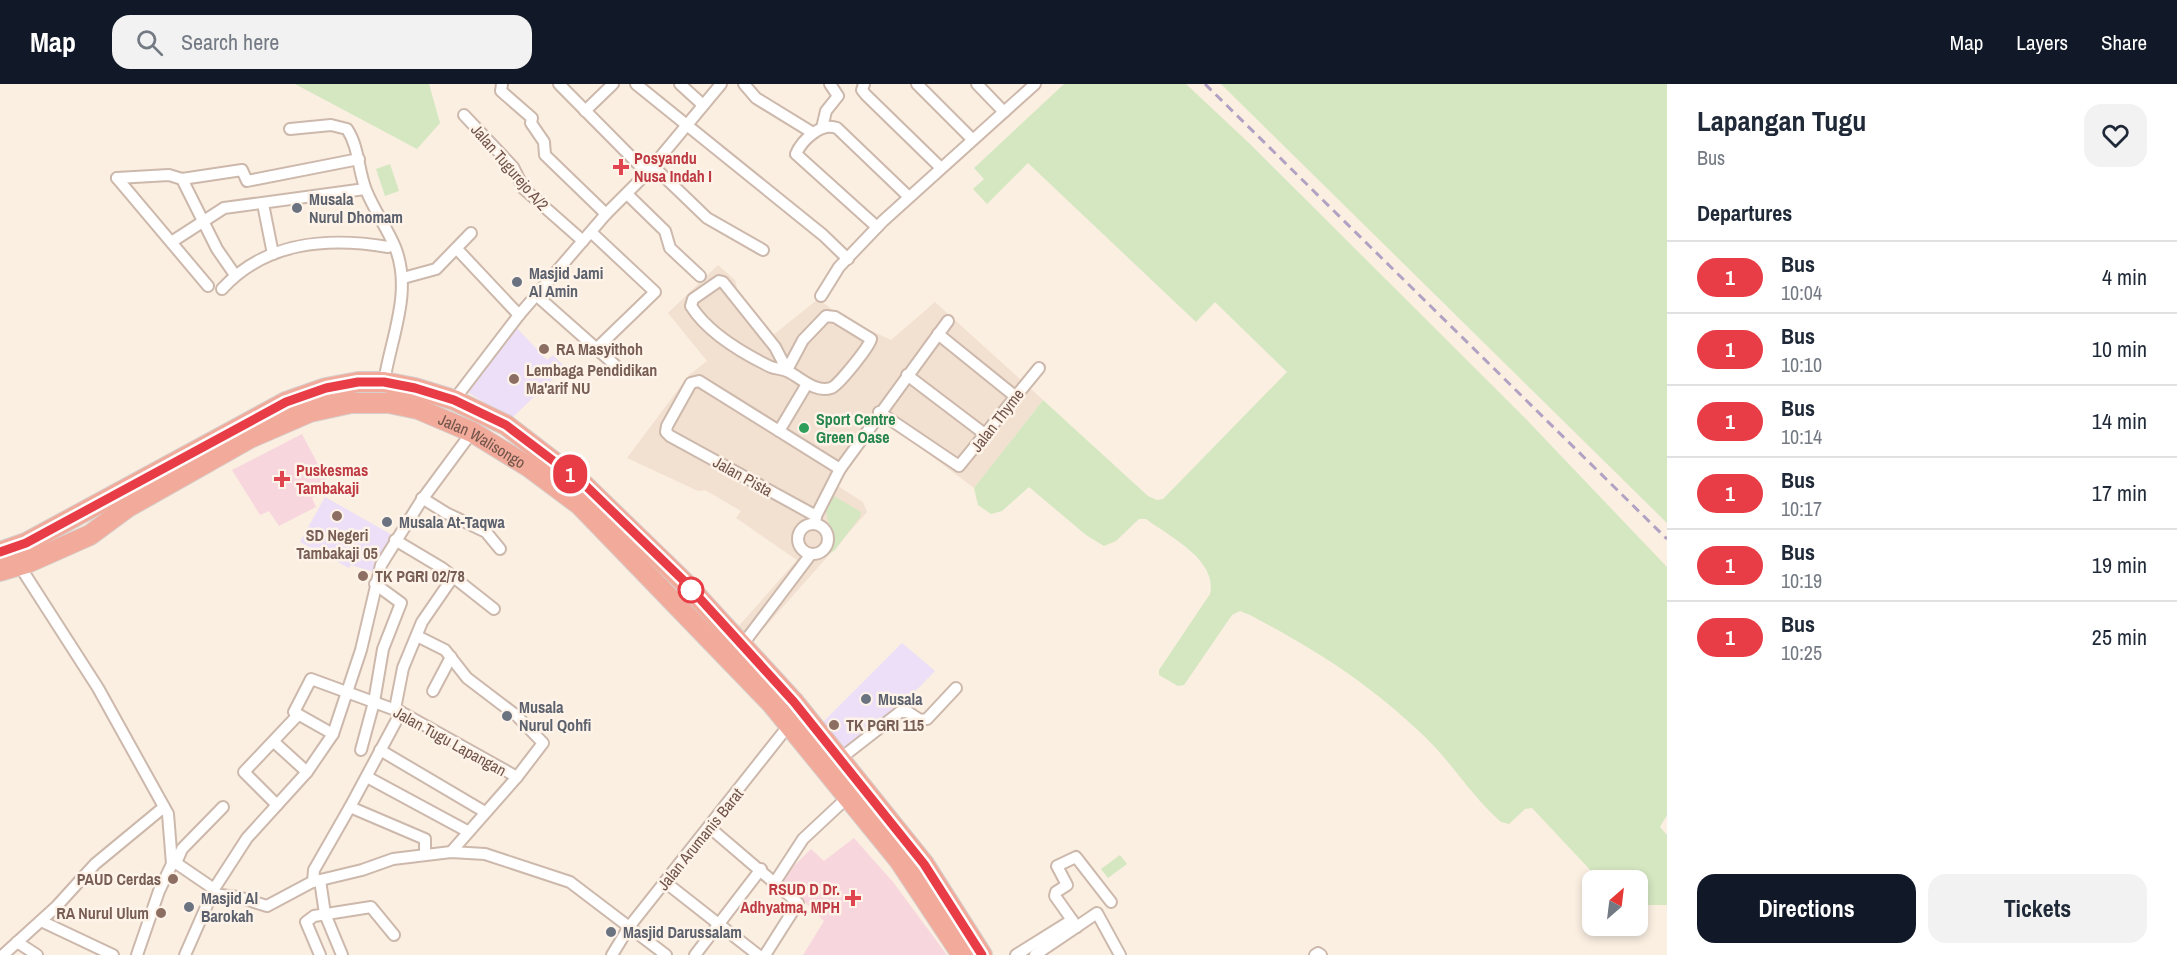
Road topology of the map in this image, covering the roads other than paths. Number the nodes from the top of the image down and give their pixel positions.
1 (502, 84) edge
2 (559, 84) edge
3 (613, 84) edge
4 (636, 84) edge
5 (680, 84) edge
6 (721, 84) edge
7 (744, 84) edge
8 (830, 84) edge
9 (864, 84) edge
10 (917, 84) edge
11 (977, 84) edge
12 (1035, 84) edge
13 (703, 105) junction
14 (585, 111) junction
15 (1004, 112) junction
16 (464, 115) dead end
17 (686, 125) junction
18 (290, 129) dead end
19 (817, 131) junction
20 (972, 139) junction
21 (359, 159) junction
22 (941, 168) junction
23 (650, 169) junction
24 (182, 179) junction
25 (365, 189) junction
26 (627, 194) junction
27 (909, 197) junction
28 (263, 204) junction
29 (606, 214) junction
30 (204, 219) junction
31 (877, 227) junction
32 (471, 233) dead end
33 (592, 233) junction
34 (583, 241) junction
35 (173, 242) junction
36 (388, 247) dead end
37 (457, 249) junction
38 (763, 250) dead end
39 (273, 254) junction
40 (848, 259) junction
41 (235, 275) junction
42 (699, 276) dead end
43 (403, 278) junction
44 (208, 286) dead end
45 (222, 289) dead end
46 (536, 295) junction
47 (821, 296) dead end
48 (519, 315) junction
49 (948, 321) dead end
50 (938, 334) junction
51 (596, 349) junction
52 (615, 365) dead end
53 (1039, 368) dead end
54 (787, 370) junction
55 (907, 375) junction
56 (384, 382) junction
57 (804, 382) junction
58 (1016, 397) junction
59 (454, 400) junction
60 (879, 412) junction
61 (777, 429) junction
62 (472, 432) junction
63 (986, 435) junction
64 (840, 469) junction
65 (423, 498) junction
66 (815, 520) junction
67 (395, 540) junction
68 (500, 549) dead end
69 (0, 552) edge
70 (812, 554) junction
71 (19, 565) junction
72 (0, 571) edge
73 (453, 577) junction
74 (683, 580) junction
75 (375, 584) junction
76 (669, 595) junction
77 (494, 609) dead end
78 (417, 636) junction
79 (743, 644) junction
80 (451, 657) junction
81 (956, 688) dead end
82 (433, 691) dead end
83 (348, 693) junction
84 (374, 702) junction
85 (398, 710) junction
86 (298, 715) junction
87 (789, 725) junction
88 (333, 734) junction
89 (274, 742) junction
90 (361, 750) dead end
91 (380, 750) junction
92 (841, 758) junction
93 (307, 772) junction
94 (367, 777) junction
95 (517, 777) junction
96 (849, 795) junction
97 (277, 805) junction
98 (351, 806) junction
99 (164, 807) junction
100 (223, 807) dead end
101 (485, 812) junction
102 (709, 827) junction
103 (467, 831) junction
104 (451, 852) junction
105 (425, 854) junction
106 (761, 869) junction
107 (316, 881) junction
108 (665, 882) junction
109 (775, 882) junction
110 (213, 892) junction
111 (1111, 902) dead end
112 (325, 914) junction
113 (41, 921) junction
114 (1075, 923) junction
115 (718, 924) junction
116 (629, 927) junction
117 (394, 935) dead end
118 (17, 942) junction
119 (1048, 947) edge
120 (1117, 954) edge
121 (3, 955) edge
122 (37, 955) edge
123 (113, 955) edge
124 (137, 955) edge
125 (185, 955) edge
126 (320, 955) edge
127 (342, 955) edge
128 (612, 955) edge
129 (666, 955) edge
130 (694, 955) edge
131 (758, 955) edge
132 (765, 955) edge
133 (962, 955) edge
134 (982, 955) edge
135 (1016, 955) edge
136 (1035, 955) edge
137 (1315, 955) edge
138 (1321, 955) edge

1 - 29 street
2 - 14 street
3 - 14 street
4 - 17 street
5 - 13 street
6 - 13 street
7 - 19 street
8 - 19 street
9 - 22 street
10 - 20 street
11 - 15 street
12 - 15 street
13 - 17 street
14 - 23 street
15 - 20 street
16 - 34 street, Jalan Tugurejo A/2
17 - 23 street
17 - 40 street
18 - 21 street
19 - 27 street
19 - 31 street
20 - 22 street
21 - 24 street
21 - 25 street
22 - 27 street
23 - 26 street
23 - 38 street
24 - 30 street
24 - 35 street
25 - 28 street
25 - 43 street
26 - 29 street
26 - 42 street
27 - 31 street
28 - 30 street
28 - 39 street
29 - 33 street
30 - 35 street
30 - 41 street
31 - 40 street
32 - 37 street
33 - 34 street
33 - 51 street
34 - 46 street
35 - 44 street
36 - 39 street
37 - 43 street
37 - 48 street
39 - 41 street
40 - 47 street
41 - 45 street
43 - 56 street
46 - 48 street
46 - 51 street
48 - 59 street
49 - 50 street
50 - 55 street
50 - 58 street
51 - 52 street
53 - 58 street, Jalan Thyme
54 - 54 street
54 - 57 street
54 - 57 street
55 - 60 street
55 - 63 street
56 - 59 highway, Jalan Walisongo
56 - 69 highway, Jalan Walisongo
57 - 61 street
58 - 63 street, Jalan Thyme
59 - 74 highway, Jalan Walisongo
60 - 63 street, Jalan Thyme
60 - 64 street
61 - 64 street
61 - 66 street, Jalan Pista
62 - 65 street
62 - 71 highway, Jalan Walisongo
62 - 76 highway, Jalan Walisongo
64 - 66 street
65 - 67 street
65 - 68 street
66 - 70 street
66 - 70 street
67 - 73 street
67 - 75 street
70 - 79 street
71 - 72 highway, Jalan Walisongo
71 - 99 street
73 - 77 street
73 - 78 street
74 - 76 highway
74 - 79 highway, Jalan Walisongo
75 - 83 street
75 - 84 street
76 - 87 highway, Jalan Walisongo
78 - 80 street
78 - 85 street
79 - 92 highway, Jalan Walisongo
80 - 82 street
80 - 95 street
81 - 92 street
83 - 84 street, Jalan Tugu Lapangan
83 - 86 street, Jalan Tugu Lapangan
83 - 88 street
84 - 85 street, Jalan Tugu Lapangan
84 - 90 street
85 - 91 street
85 - 95 street, Jalan Tugu Lapangan
86 - 88 street
86 - 89 street
87 - 96 highway, Jalan Walisongo
87 - 102 street, Jalan Arumanis Barat
88 - 93 street
89 - 93 street
89 - 97 street
91 - 94 street
91 - 101 street
92 - 134 highway, Jalan Walisongo
93 - 97 street
94 - 98 street
94 - 103 street
95 - 101 street
96 - 109 street
96 - 133 highway, Jalan Walisongo
97 - 110 street
98 - 105 street
98 - 107 street
99 - 113 street
99 - 124 street
100 - 110 street
101 - 103 street
102 - 106 street
102 - 108 street, Jalan Arumanis Barat
103 - 104 street
104 - 105 street
104 - 116 street
105 - 107 street
106 - 109 street
106 - 115 street
107 - 110 street
107 - 112 street
108 - 115 street
108 - 116 street, Jalan Arumanis Barat
109 - 132 street
110 - 125 street
111 - 114 street
112 - 117 street
112 - 126 street
112 - 127 street
113 - 118 street
113 - 123 street
114 - 119 street
114 - 120 street
115 - 130 street
115 - 131 street
116 - 128 street, Jalan Arumanis Barat
116 - 129 street
118 - 121 street
118 - 122 street
119 - 135 street
119 - 136 street
137 - 138 street

